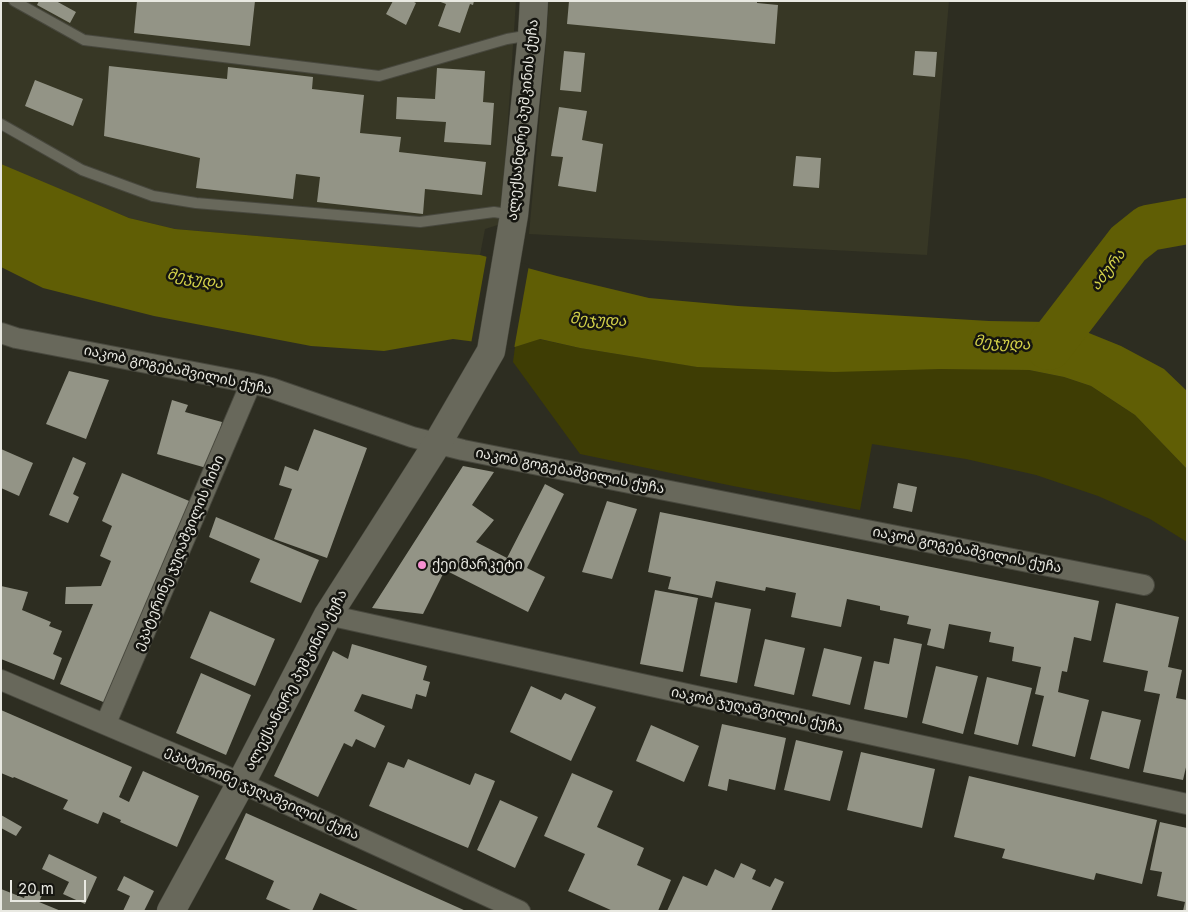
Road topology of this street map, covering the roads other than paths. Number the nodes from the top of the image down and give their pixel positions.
1 (14, 1) edge
2 (534, 1) edge
3 (532, 35) junction
4 (1, 124) edge
5 (512, 226) junction
6 (1, 333) edge
7 (251, 383) junction
8 (437, 444) junction
9 (1144, 585) dead end
10 (328, 614) junction
11 (1, 680) edge
12 (106, 723) junction
13 (240, 783) junction
14 (1187, 804) edge
15 (171, 911) edge
16 (520, 911) edge

1 - 3 lane
2 - 3 main road, ალექსანდრე პუშკინის ქუჩა
3 - 5 main road, ალექსანდრე პუშკინის ქუჩა
4 - 5 lane
5 - 8 main road, ალექსანდრე პუშკინის ქუჩა
6 - 7 street, იაკობ გოგებაშვილის ქუჩა
7 - 8 street, იაკობ გოგებაშვილის ქუჩა
7 - 12 street, ეკატერინე ჯუღაშვილის ჩიხი
8 - 9 street, იაკობ გოგებაშვილის ქუჩა
8 - 10 main road, ალექსანდრე პუშკინის ქუჩა
10 - 13 main road, ალექსანდრე პუშკინის ქუჩა
10 - 14 street, იაკობ ჯუღაშვილის ქუჩა
11 - 12 street, ეკატერინე ჯუღაშვილის ქუჩა
12 - 13 street, ეკატერინე ჯუღაშვილის ქუჩა
13 - 15 main road, ალექსანდრე პუშკინის ქუჩა
13 - 16 street, ეკატერინე ჯუღაშვილის ქუჩა

